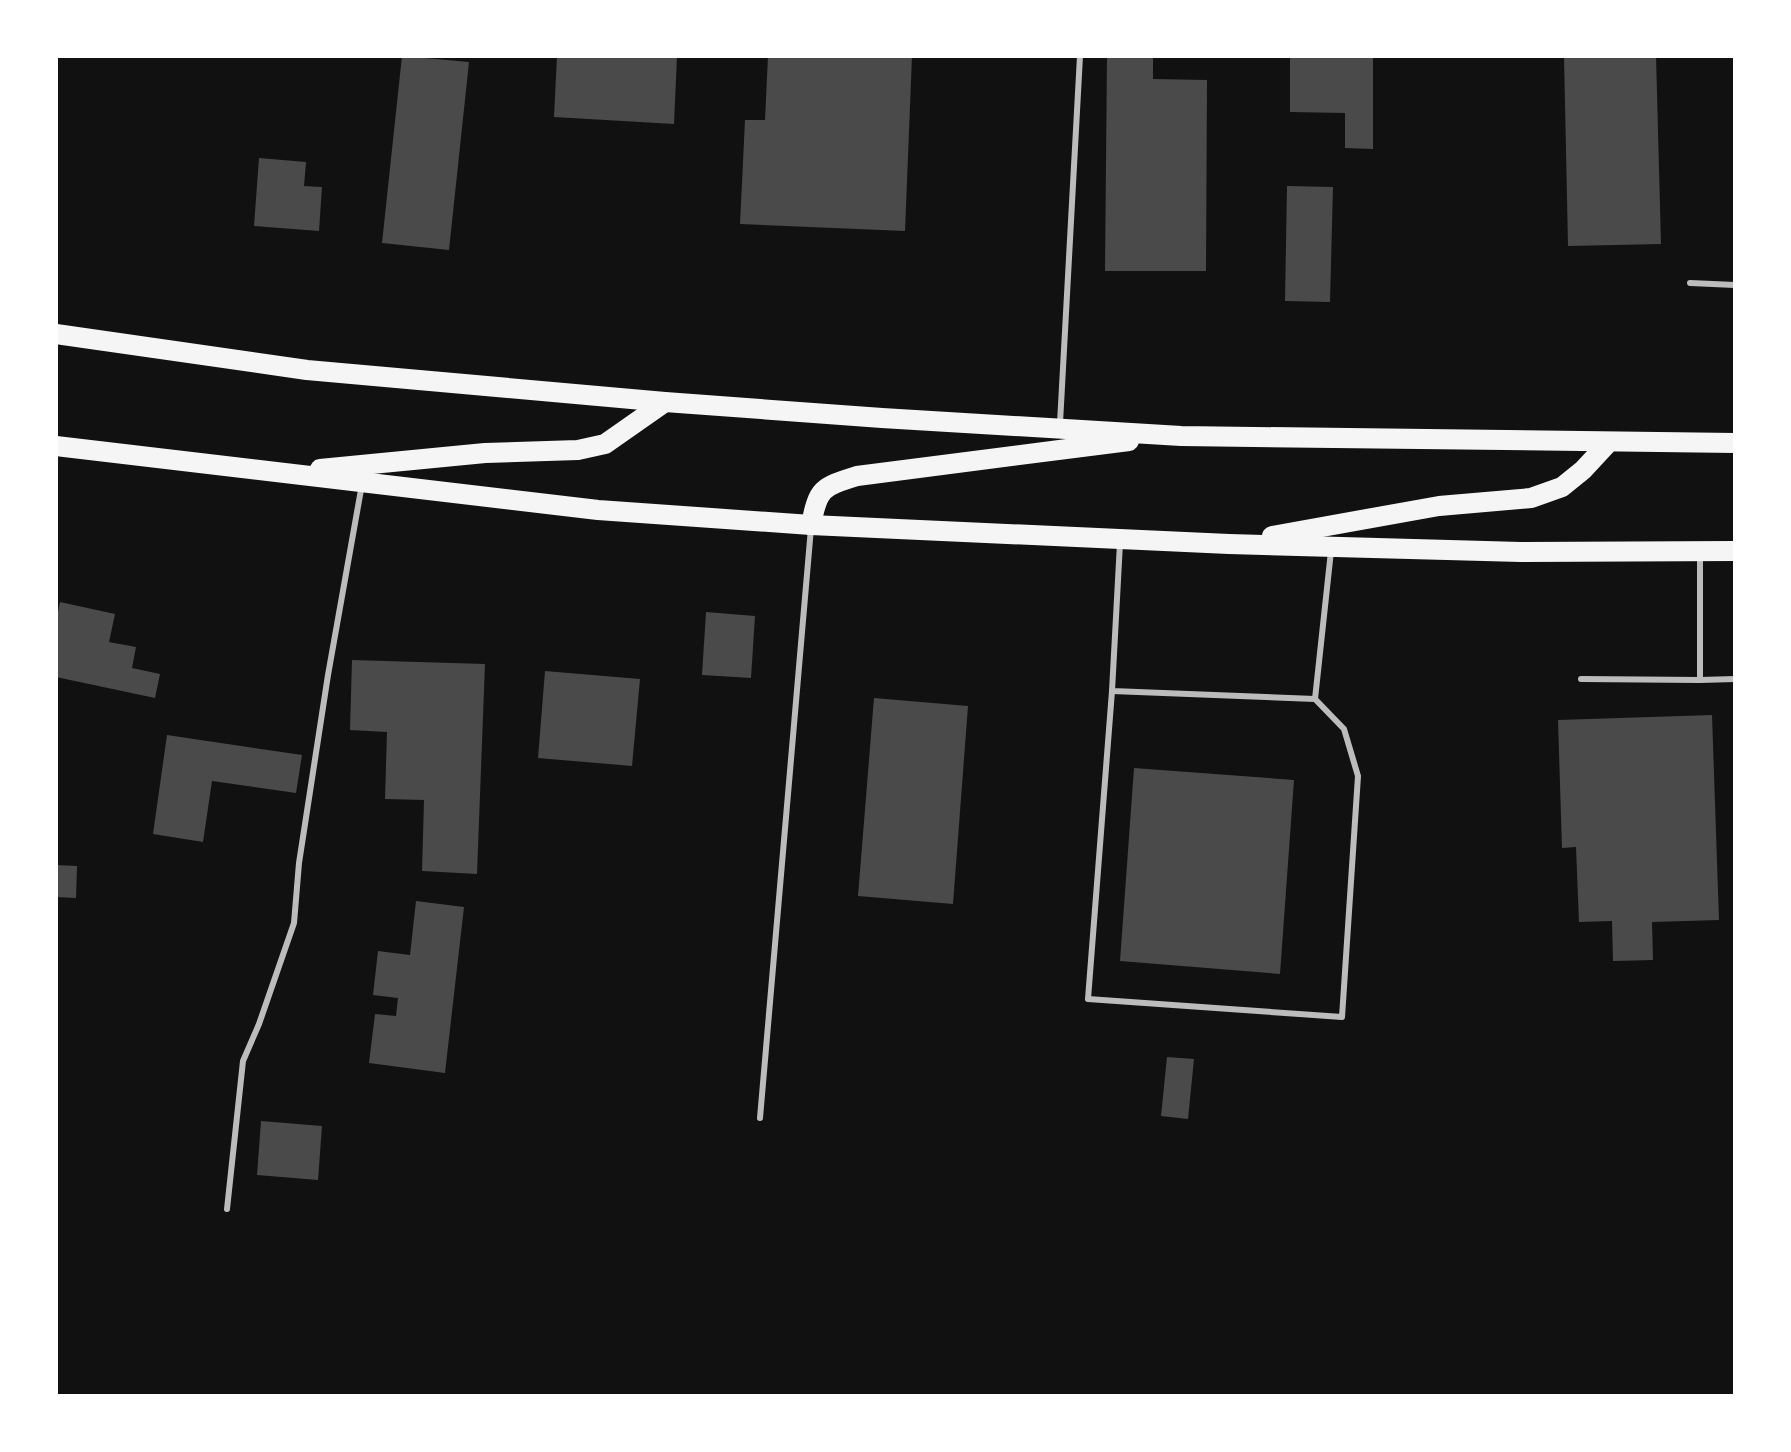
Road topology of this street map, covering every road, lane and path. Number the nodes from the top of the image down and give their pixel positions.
1 (1080, 56) edge
2 (1690, 283) dead end
3 (1735, 285) edge
4 (56, 334) edge
5 (665, 402) junction
6 (1060, 427) junction
7 (1181, 436) junction
8 (1609, 442) junction
9 (1735, 443) edge
10 (56, 446) edge
11 (281, 473) junction
12 (362, 482) junction
13 (811, 525) junction
14 (1120, 539) junction
15 (1229, 544) junction
16 (1332, 547) junction
17 (1701, 551) junction
18 (1735, 551) edge
19 (1581, 679) dead end
20 (1735, 679) edge
21 (1700, 680) junction
22 (1112, 691) junction
23 (1315, 699) junction
24 (760, 1118) dead end
25 (227, 1209) dead end

1 - 6 lane
2 - 3 lane
4 - 5 main road
5 - 6 main road
5 - 11 main road
6 - 7 main road
7 - 8 main road
7 - 13 main road
8 - 9 main road
8 - 15 main road
10 - 11 main road
11 - 12 main road
12 - 13 main road
12 - 25 lane
13 - 14 main road
13 - 24 lane
14 - 15 main road
14 - 22 lane
15 - 16 main road
16 - 17 main road
16 - 23 lane
17 - 18 main road
17 - 21 lane
19 - 21 lane
20 - 21 lane
22 - 23 lane
22 - 23 lane

